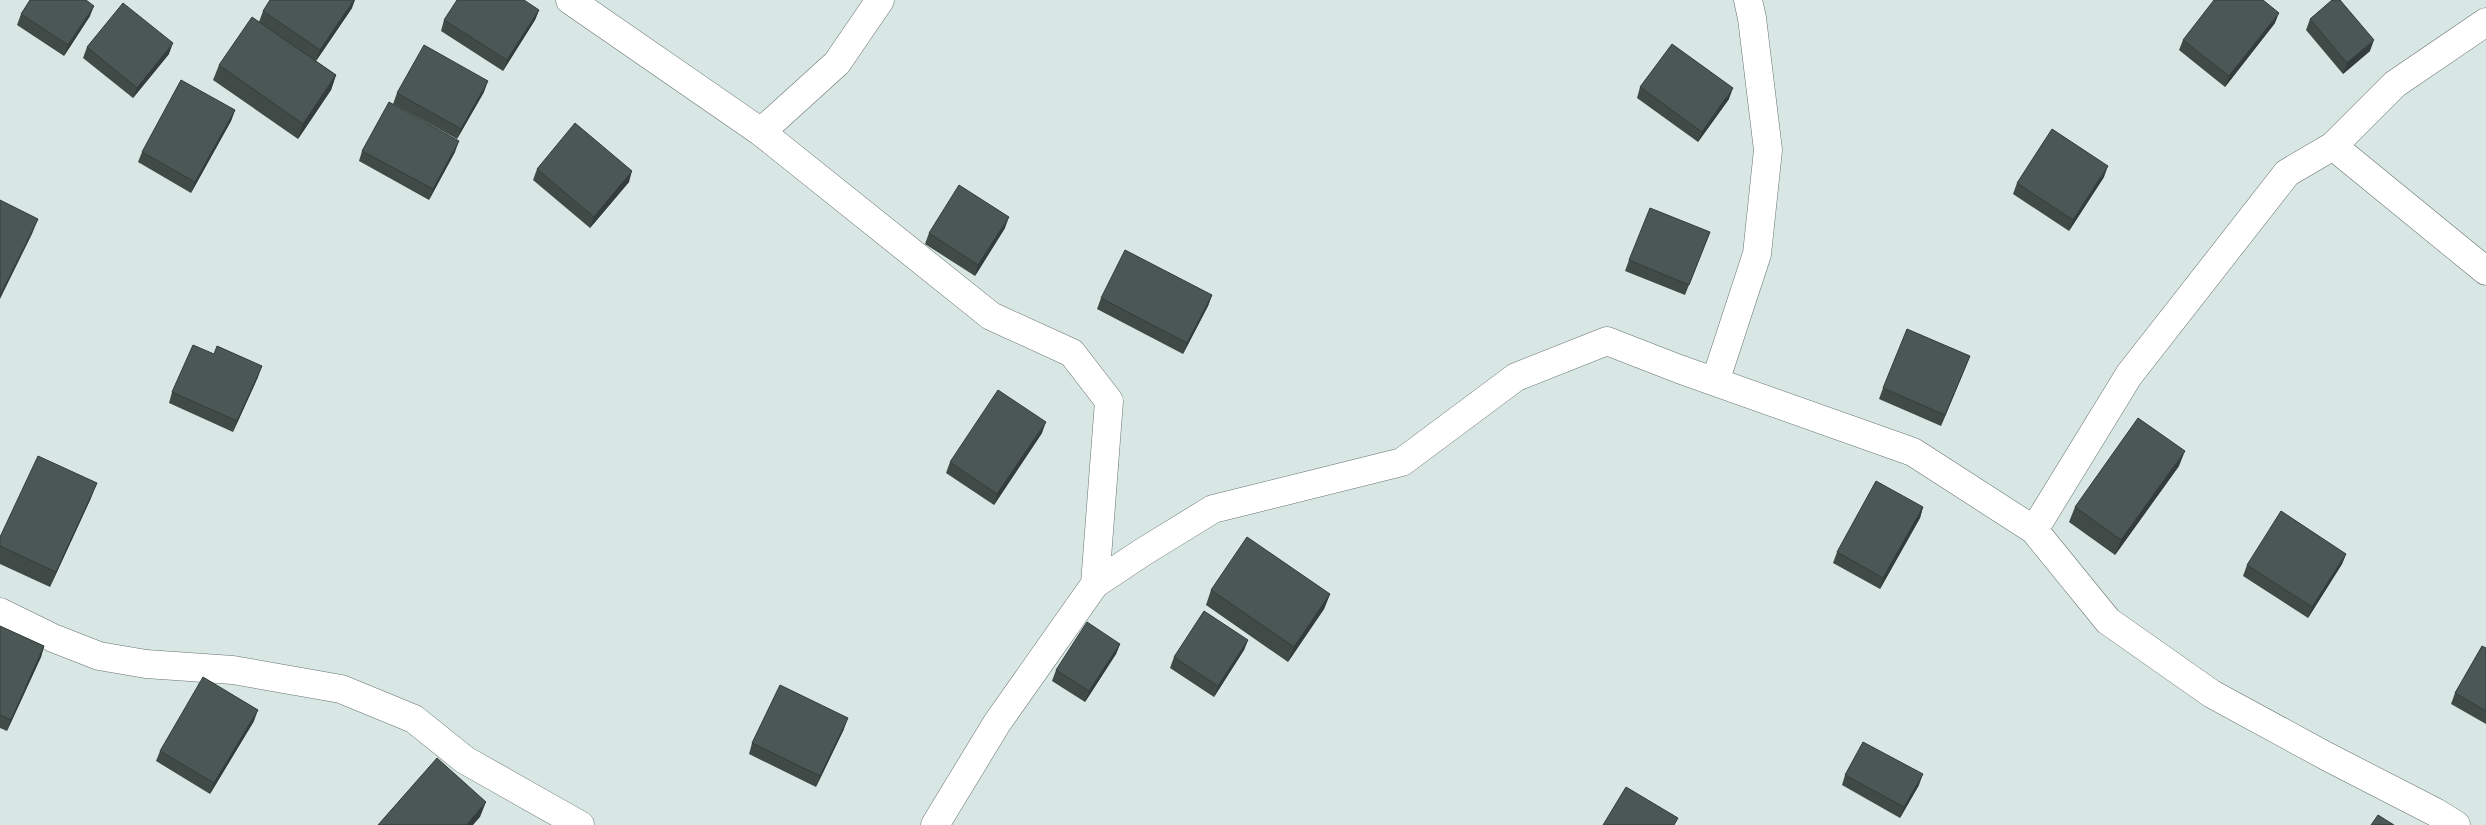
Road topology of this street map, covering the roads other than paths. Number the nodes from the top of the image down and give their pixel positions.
1 (570, 0) edge
2 (880, 0) edge
3 (1748, 0) edge
4 (2486, 22) edge
5 (761, 132) junction
6 (2332, 146) junction
7 (2486, 271) edge
8 (1715, 382) junction
9 (2034, 530) junction
10 (1095, 584) junction
11 (0, 612) edge
12 (580, 825) edge
13 (935, 825) edge
14 (2456, 825) edge

1 - 5 street
2 - 5 street
3 - 8 street
4 - 6 street
5 - 10 street
6 - 7 street
6 - 9 street
8 - 9 street
8 - 10 street
9 - 14 street
10 - 13 street
11 - 12 street

